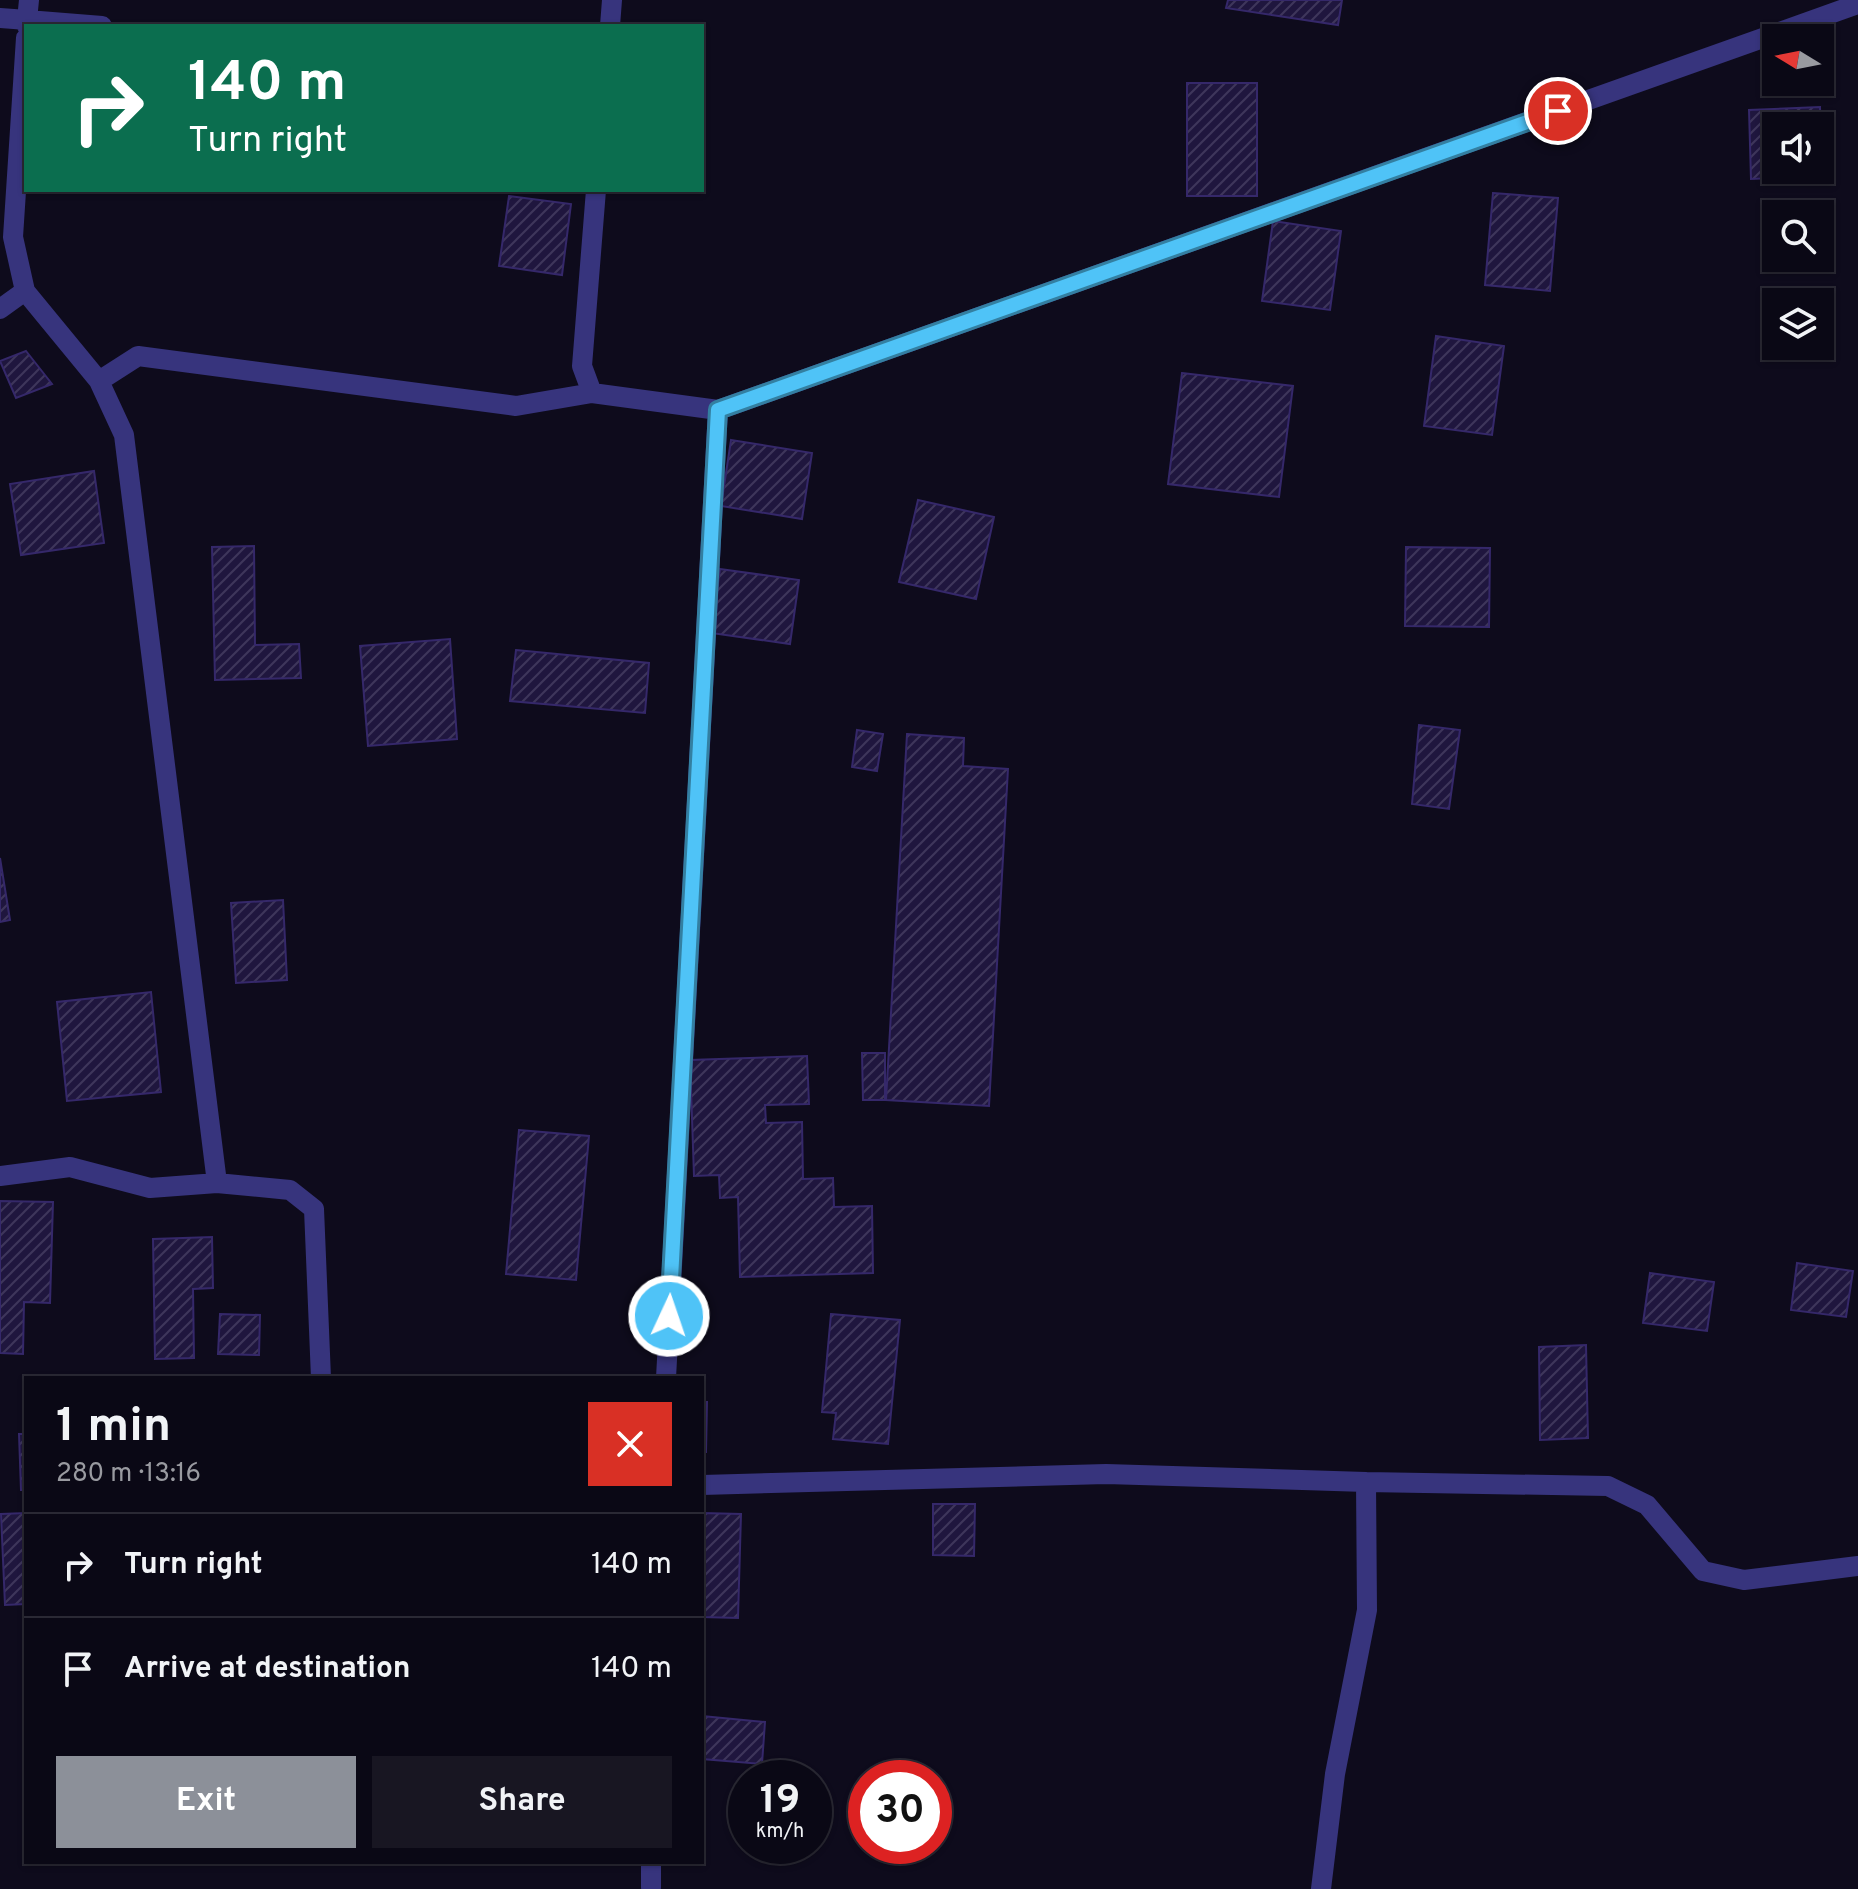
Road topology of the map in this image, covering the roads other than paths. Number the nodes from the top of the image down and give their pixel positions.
1 (612, 0) edge
2 (1858, 4) edge
3 (0, 18) edge
4 (27, 21) edge
5 (72, 24) edge
6 (610, 24) edge
7 (24, 67) edge
8 (596, 192) edge
9 (25, 291) junction
10 (0, 309) edge
11 (99, 381) junction
12 (592, 393) junction
13 (718, 410) junction
14 (0, 1176) edge
15 (217, 1183) junction
16 (321, 1376) edge
17 (666, 1376) edge
18 (1366, 1482) junction
19 (704, 1485) edge
20 (1858, 1566) edge
21 (651, 1864) edge
22 (651, 1887) edge
23 (1321, 1889) edge

1 - 6 street
2 - 13 street
3 - 4 street
4 - 5 street
7 - 9 street
8 - 12 street
9 - 10 street
9 - 11 street
11 - 12 street
11 - 15 street
12 - 13 street
13 - 17 street
14 - 15 street
15 - 16 street
18 - 19 street
18 - 20 street
18 - 23 street
21 - 22 street

